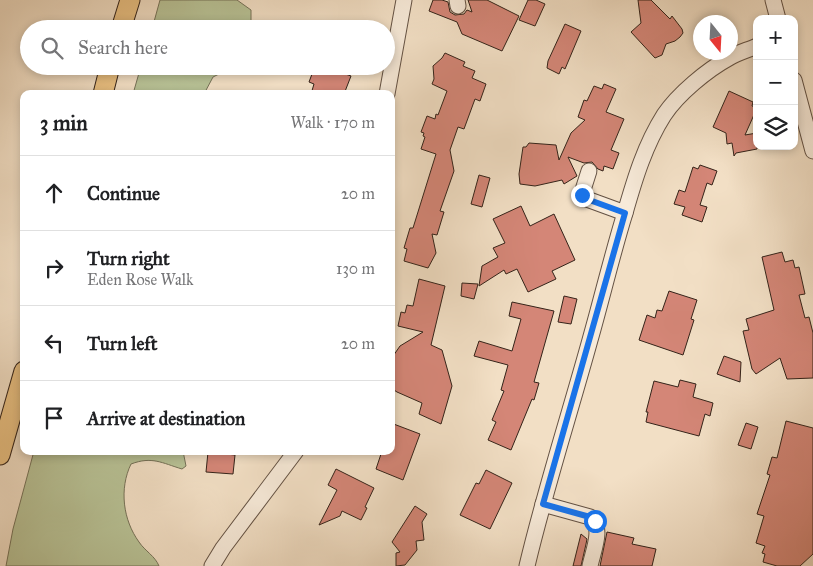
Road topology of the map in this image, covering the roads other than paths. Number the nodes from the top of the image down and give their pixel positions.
1 (130, 0) edge
2 (404, 0) edge
3 (773, 0) edge
4 (777, 15) edge
5 (124, 20) edge
6 (753, 48) edge
7 (395, 50) edge
8 (108, 75) edge
9 (390, 75) edge
10 (104, 90) edge
11 (388, 90) edge
12 (798, 95) edge
13 (813, 150) edge
14 (589, 171) dead end
15 (625, 213) junction
16 (20, 385) edge
17 (0, 455) edge
18 (293, 455) edge
19 (543, 504) junction
20 (212, 566) edge
21 (527, 566) edge
22 (590, 566) edge

1 - 5 main road
2 - 7 street
3 - 4 street
6 - 15 street
8 - 10 main road
9 - 11 street
12 - 13 street
14 - 15 street
15 - 19 street
16 - 17 main road
18 - 20 street
19 - 21 street
19 - 22 street

